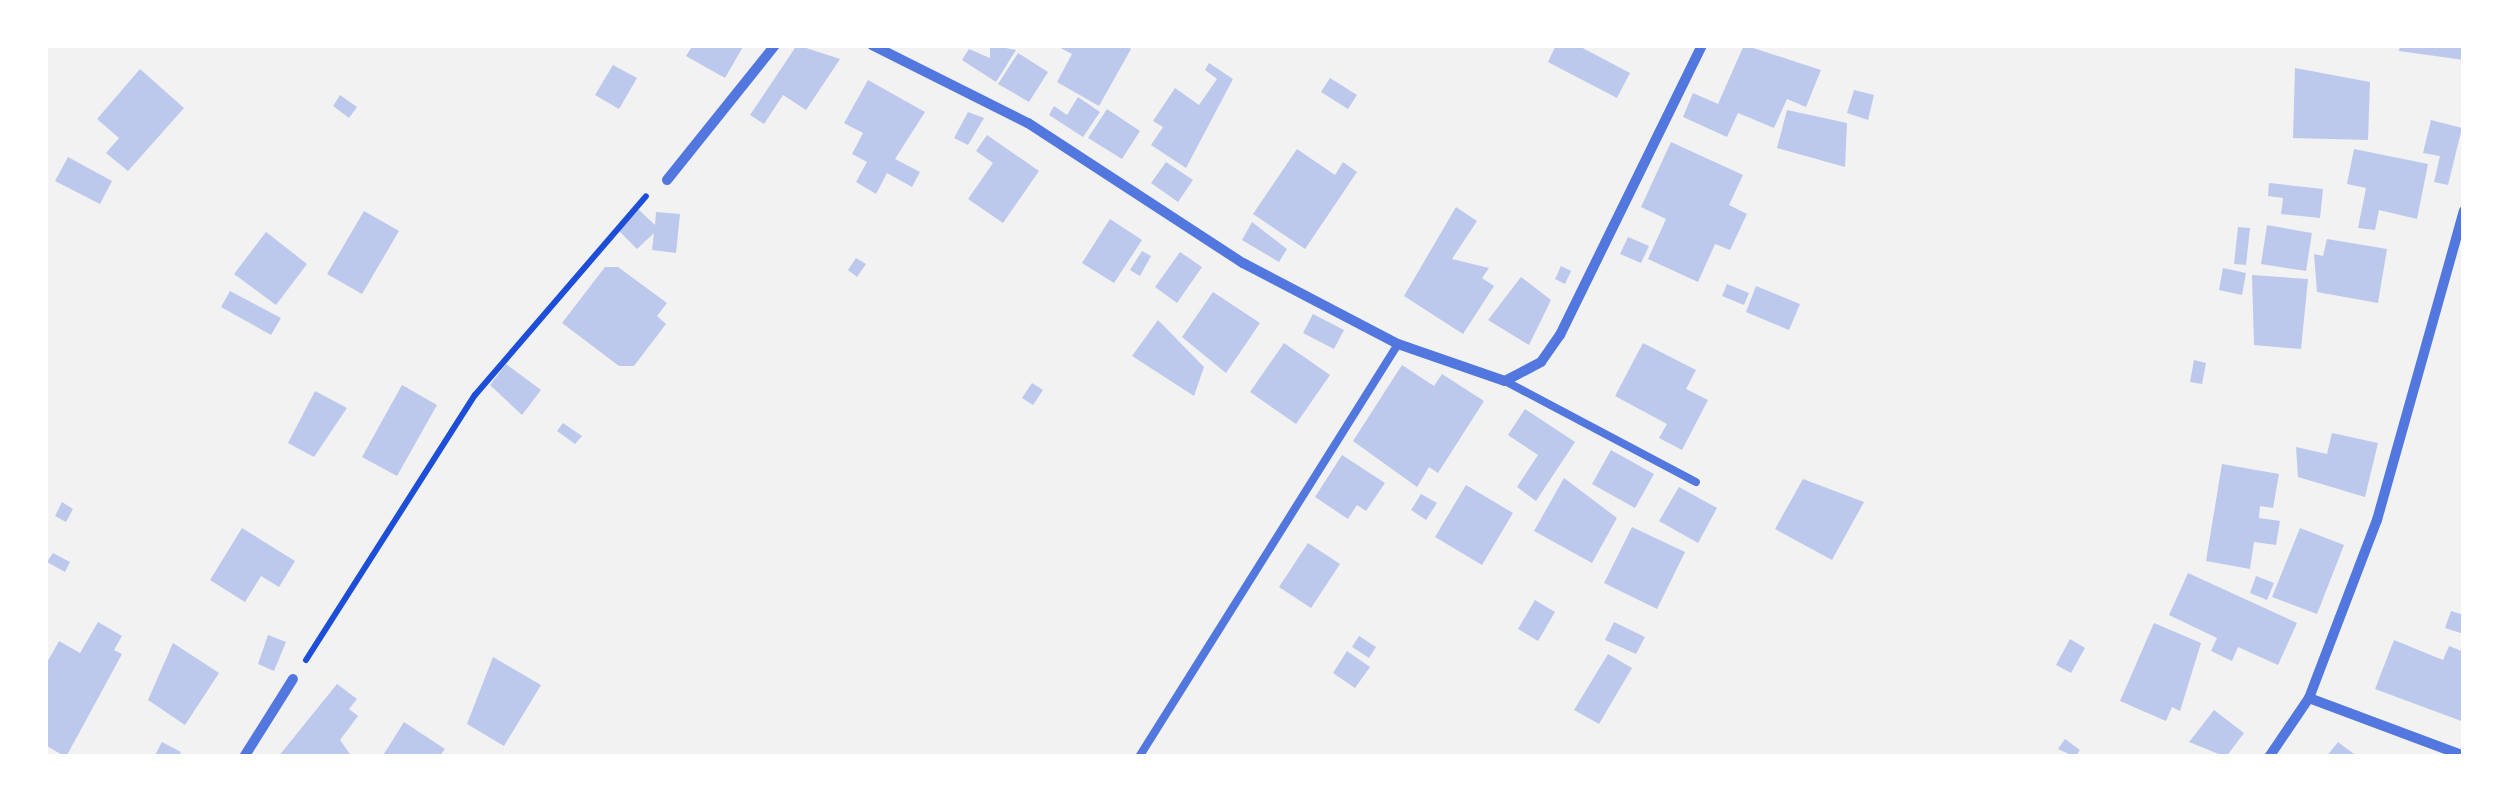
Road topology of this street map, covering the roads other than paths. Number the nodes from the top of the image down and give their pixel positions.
1 (775, 45) edge
2 (872, 45) edge
3 (1702, 45) edge
4 (667, 180) road end
5 (2464, 211) edge
6 (1398, 344) junction
7 (1505, 381) junction
8 (1696, 482) dead end
9 (293, 679) road end
10 (2309, 698) junction
11 (2464, 756) edge
12 (244, 757) edge
13 (1138, 757) edge
14 (2269, 757) edge

1 - 4 street
2 - 6 street
3 - 7 street
5 - 10 street
6 - 7 street
6 - 13 lane
7 - 8 lane
9 - 12 street
10 - 11 street
10 - 14 street

